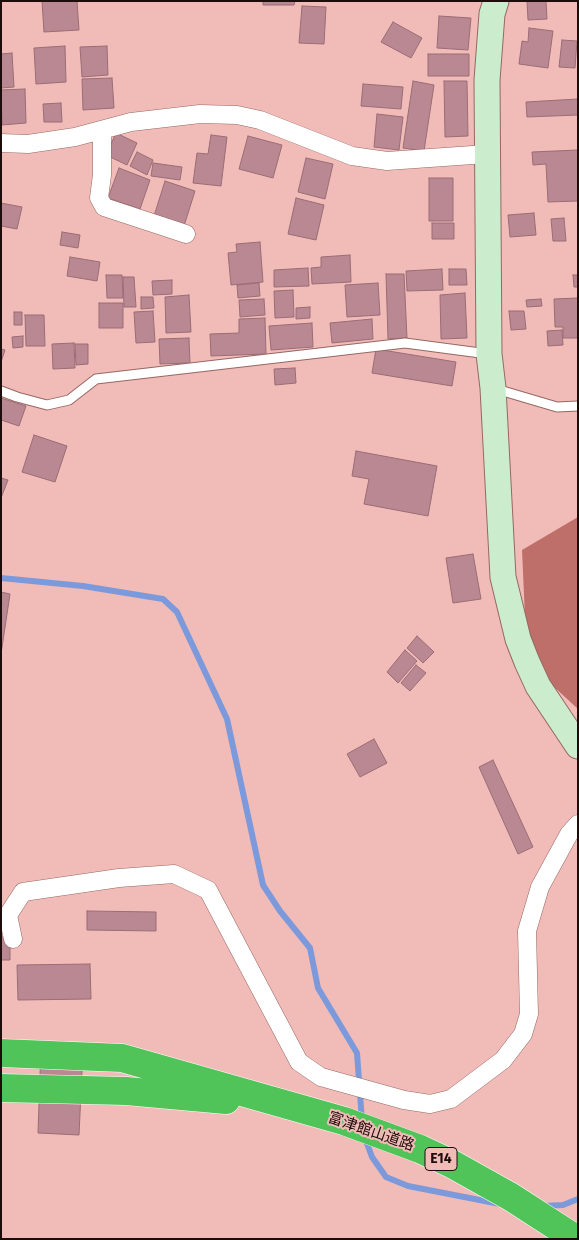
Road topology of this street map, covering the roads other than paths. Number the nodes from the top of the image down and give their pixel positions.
1 (496, 1) edge
2 (102, 130) junction
3 (1, 143) edge
4 (487, 154) junction
5 (186, 234) dead end
6 (489, 354) junction
7 (493, 388) junction
8 (1, 390) edge
9 (578, 406) edge
10 (578, 746) edge
11 (578, 824) edge
12 (13, 939) dead end
13 (1, 1053) edge
14 (1, 1088) edge
15 (294, 1106) junction
16 (576, 1239) edge

1 - 4 street
2 - 3 street
2 - 4 street
2 - 5 street
4 - 6 street
6 - 7 street
6 - 8 lane
7 - 9 lane
7 - 10 street
11 - 12 street
13 - 15 highway
14 - 15 highway
15 - 16 highway, 富津館山道路 / E14

